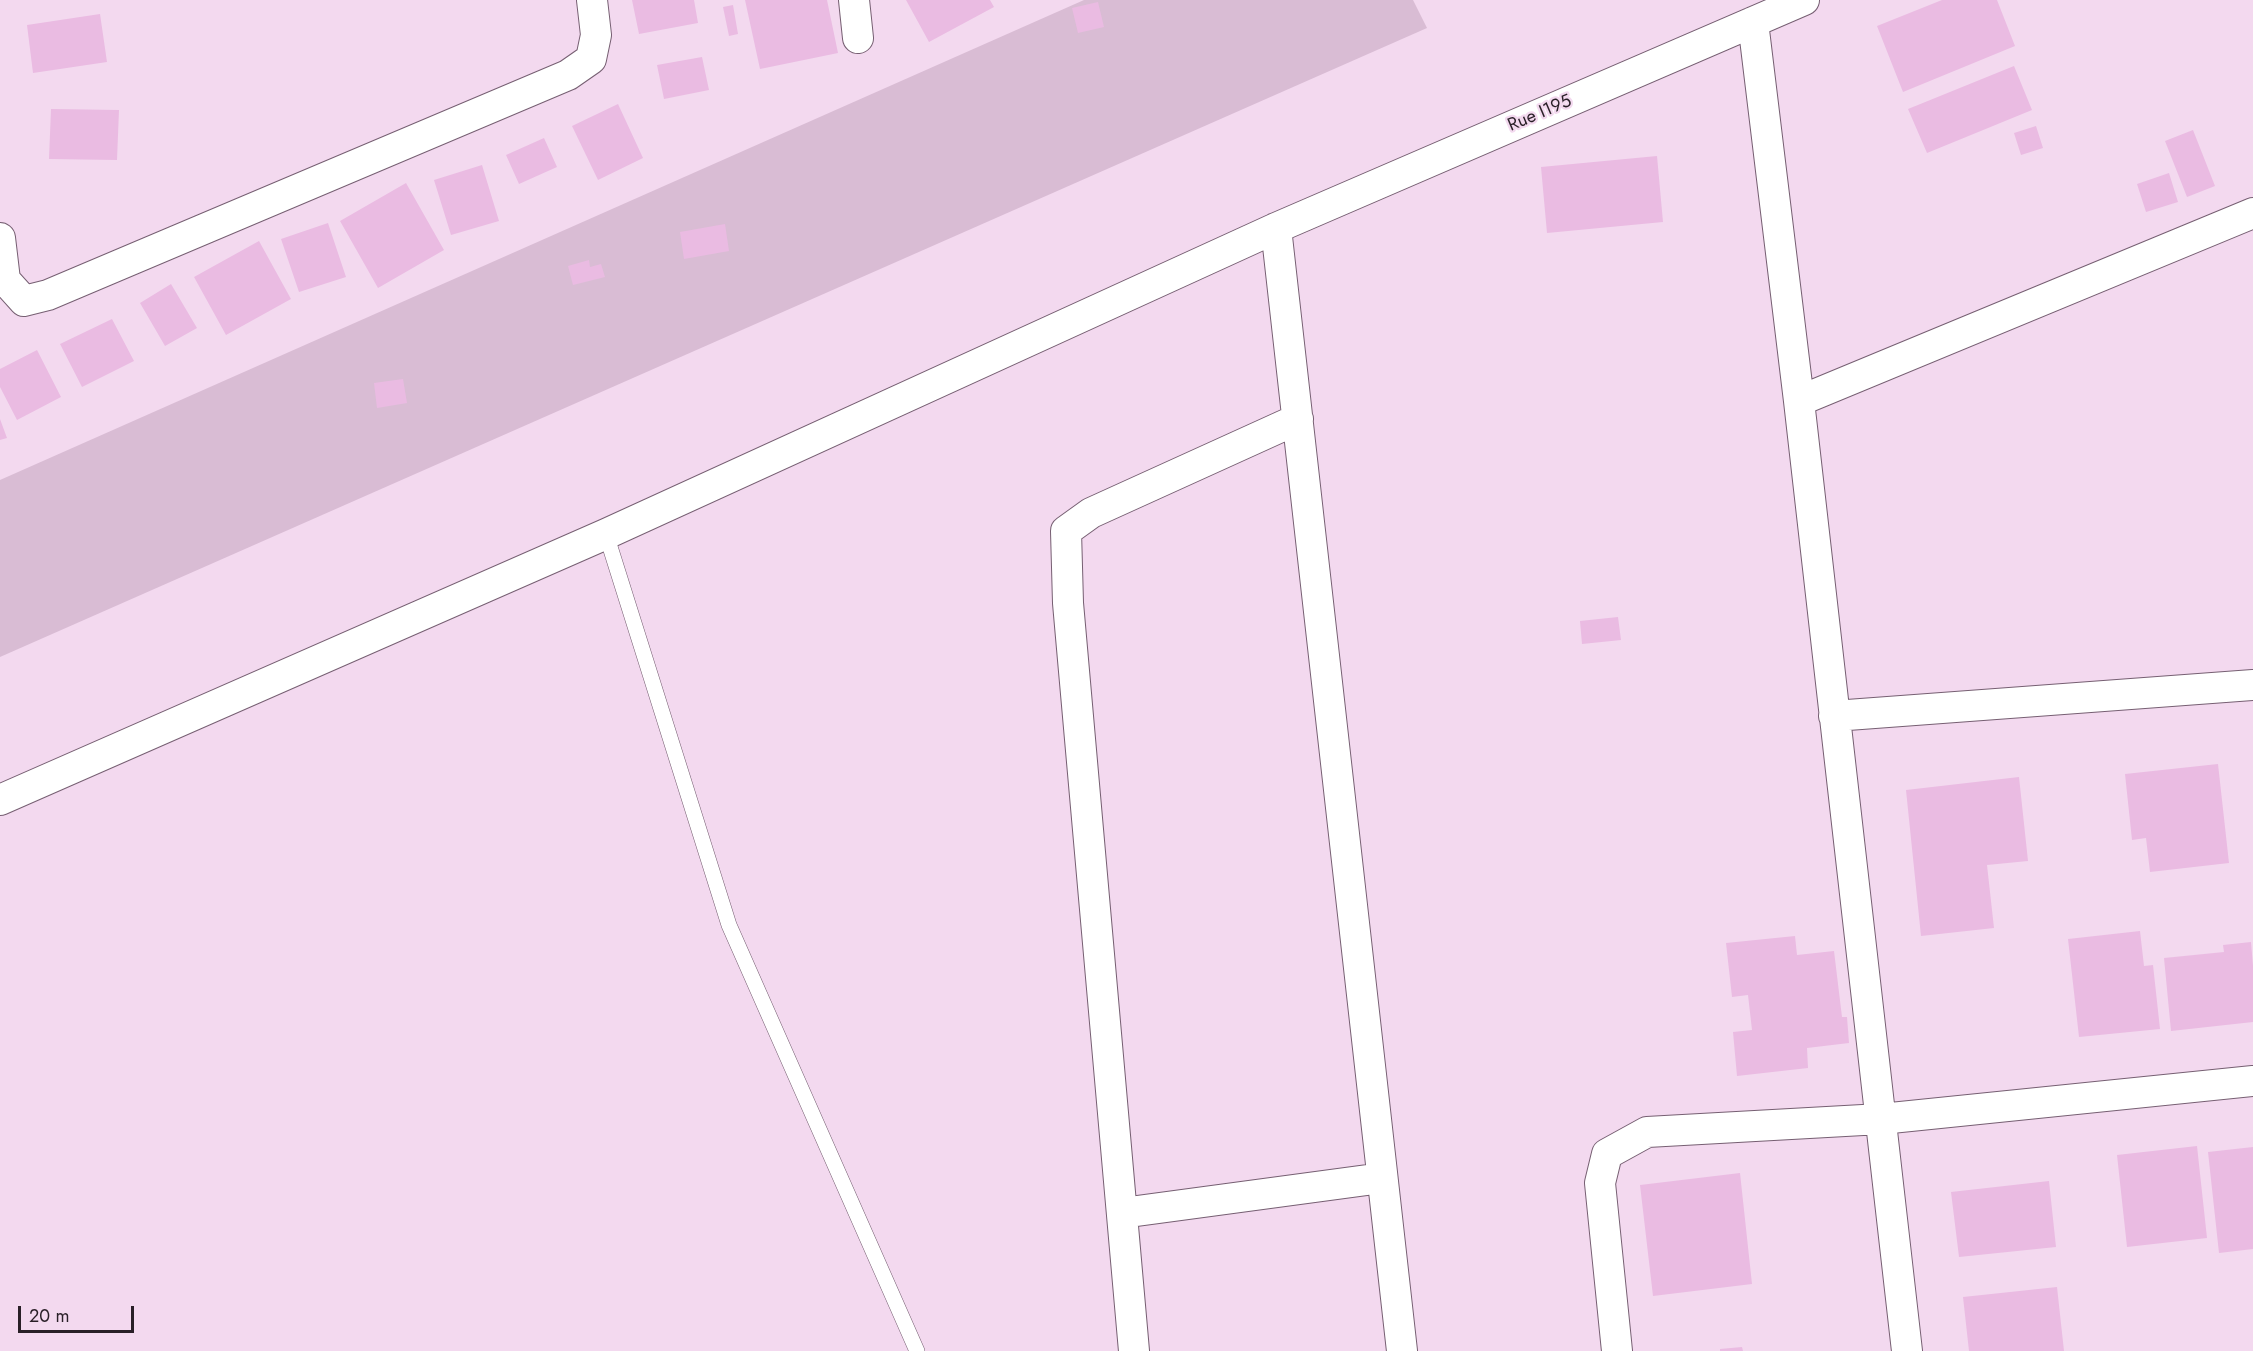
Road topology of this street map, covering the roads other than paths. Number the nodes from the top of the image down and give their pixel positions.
1 (592, 0) edge
2 (854, 0) edge
3 (1804, 0) edge
4 (1753, 22) junction
5 (858, 38) dead end
6 (2253, 213) edge
7 (1276, 228) junction
8 (0, 238) edge
9 (1799, 401) junction
10 (1298, 419) junction
11 (606, 534) junction
12 (2253, 685) edge
13 (1834, 716) junction
14 (0, 800) edge
15 (2253, 1081) edge
16 (1881, 1119) junction
17 (1382, 1178) junction
18 (1122, 1213) junction
19 (917, 1351) edge
20 (1134, 1351) edge
21 (1402, 1351) edge
22 (1617, 1351) edge
23 (1907, 1351) edge

1 - 8 street
2 - 5 street
3 - 4 street, Rue I195
4 - 7 street, Rue I195
4 - 9 street
6 - 9 street
7 - 10 street
7 - 11 street, Rue I195
9 - 13 street
10 - 17 street
10 - 18 street
11 - 14 street, Rue I195
11 - 19 lane
12 - 13 street
13 - 16 street
15 - 16 street
16 - 22 street
16 - 23 street
17 - 18 street
17 - 21 street
18 - 20 street

